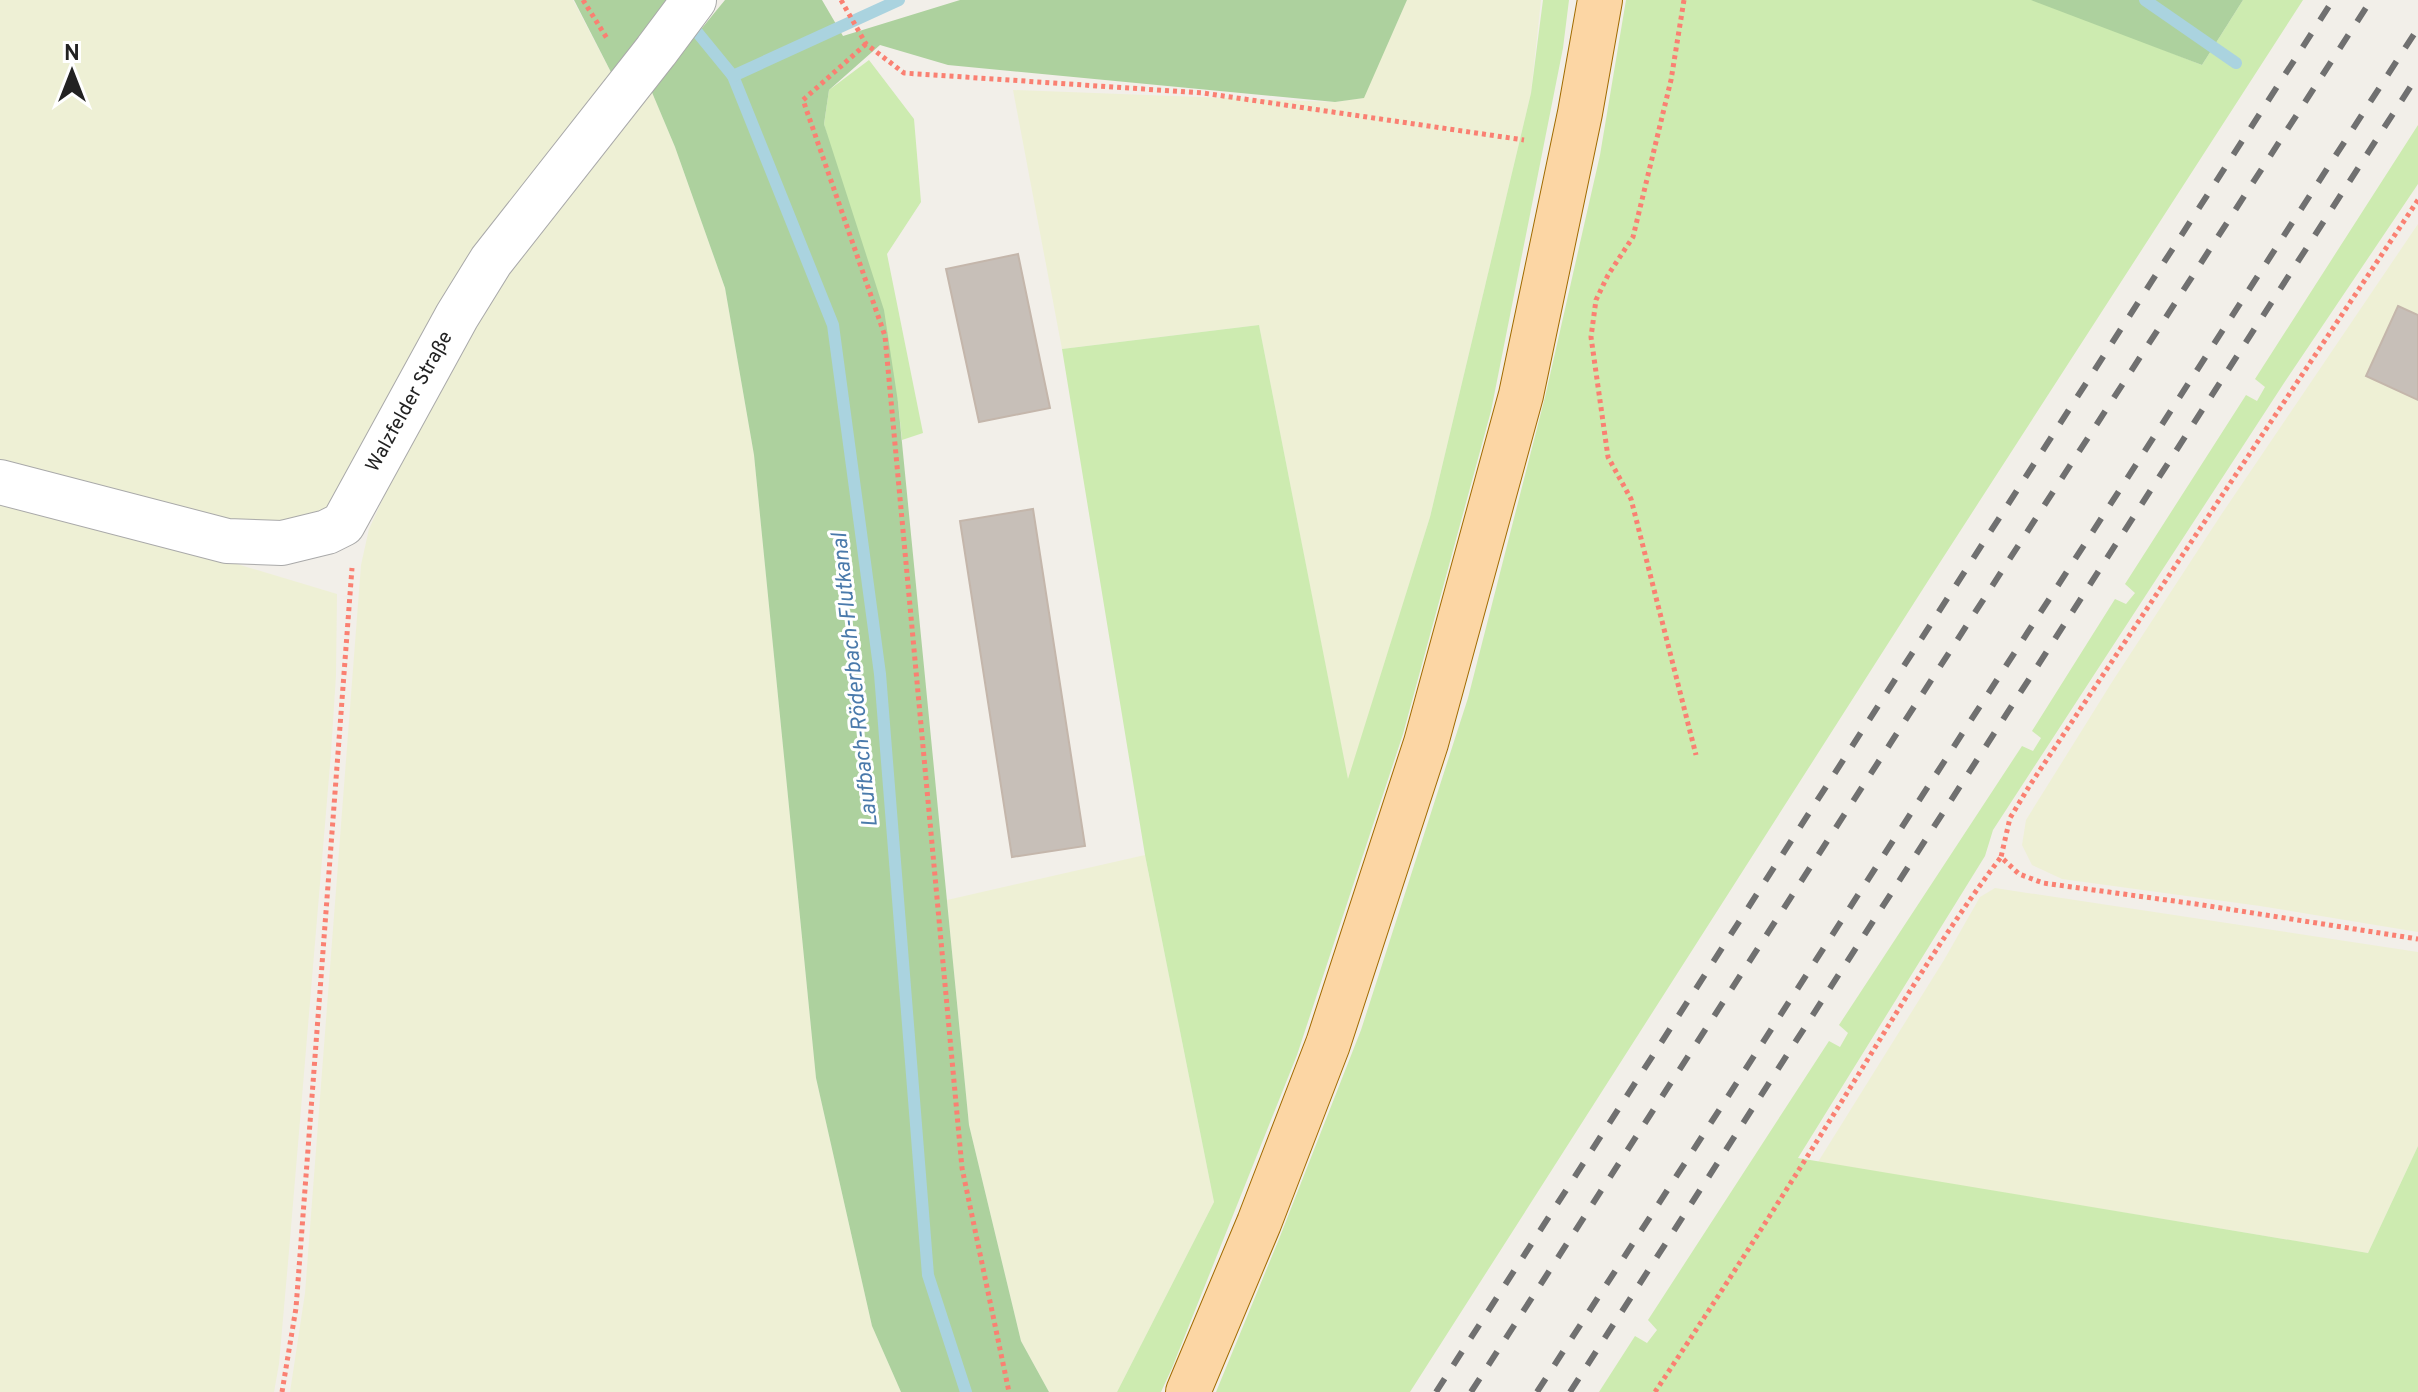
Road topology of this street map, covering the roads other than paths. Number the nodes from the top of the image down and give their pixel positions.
1 (694, 0) edge
2 (1600, 0) edge
3 (0, 482) edge
4 (1188, 1392) edge

1 - 3 street, Walzfelder Straße
2 - 4 main road

